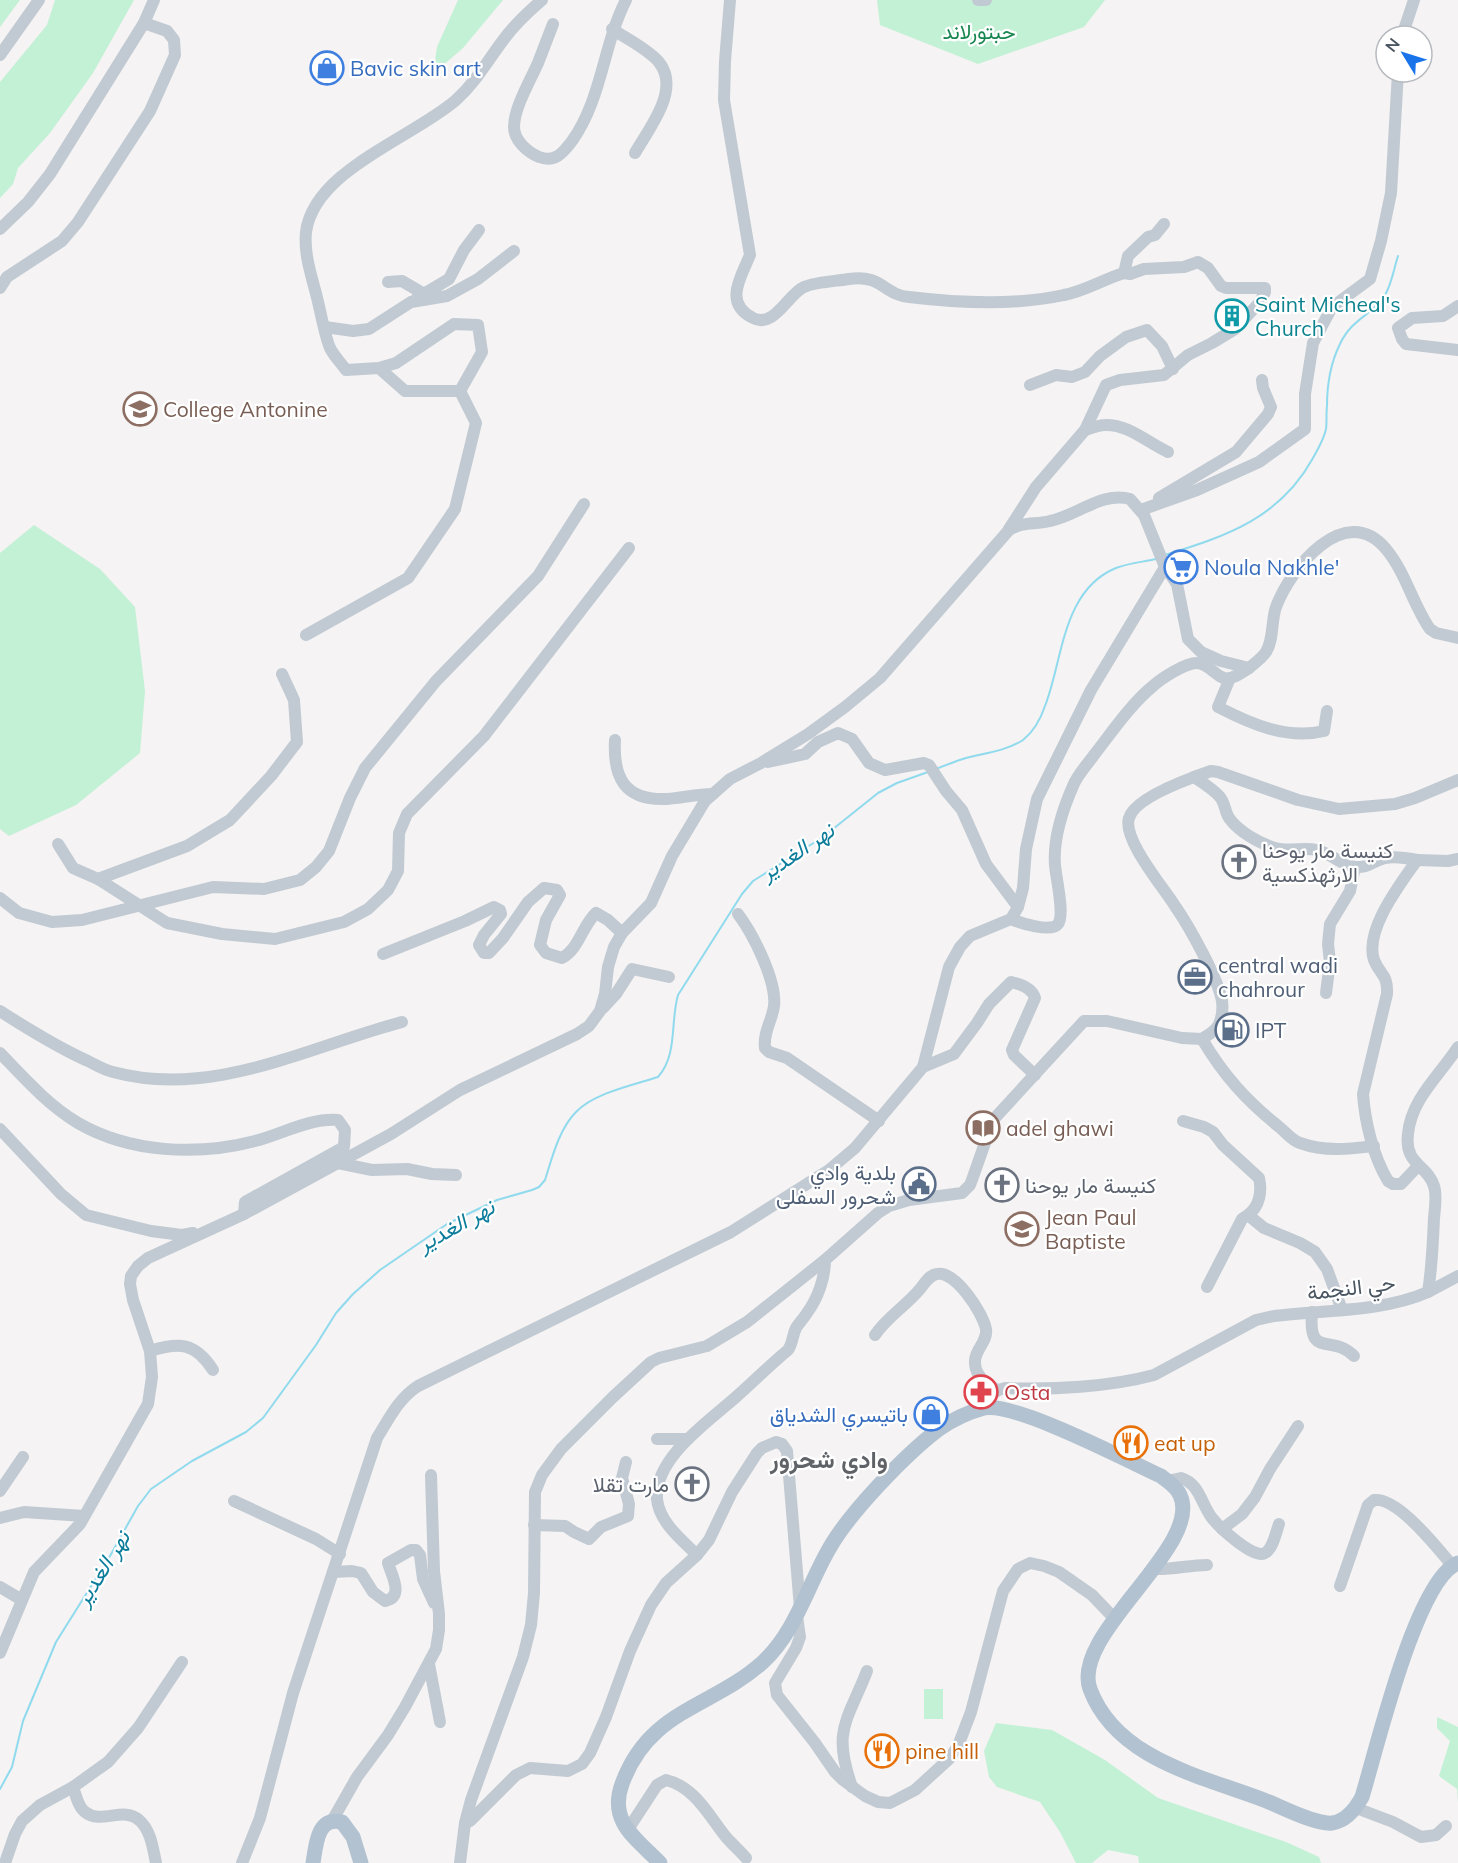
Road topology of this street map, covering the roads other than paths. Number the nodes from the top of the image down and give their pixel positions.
1 (39, 0) edge
2 (154, 0) edge
3 (542, 0) edge
4 (626, 0) edge
5 (730, 0) edge
6 (978, 0) edge
7 (986, 0) edge
8 (1414, 0) edge
9 (144, 23) junction
10 (553, 24) dead end
11 (1406, 24) edge
12 (612, 29) junction
13 (0, 55) edge
14 (1397, 84) edge
15 (635, 153) dead end
16 (1164, 224) dead end
17 (0, 229) edge
18 (479, 230) dead end
19 (514, 251) dead end
20 (1124, 273) junction
21 (388, 282) dead end
22 (0, 288) edge
23 (424, 294) junction
24 (411, 302) junction
25 (1458, 306) edge
26 (325, 327) junction
27 (1458, 350) edge
28 (379, 368) junction
29 (1168, 372) junction
30 (1262, 380) dead end
31 (1030, 386) dead end
32 (460, 391) junction
33 (1085, 430) junction
34 (1168, 452) dead end
35 (584, 504) dead end
36 (1144, 509) junction
37 (1009, 530) junction
38 (628, 548) dead end
39 (1165, 567) junction
40 (306, 635) dead end
41 (1458, 638) edge
42 (1249, 668) junction
43 (282, 674) dead end
44 (1230, 678) junction
45 (1328, 711) dead end
46 (615, 740) dead end
47 (761, 763) junction
48 (1194, 777) junction
49 (1458, 780) edge
50 (712, 794) junction
51 (58, 844) dead end
52 (1458, 859) edge
53 (1417, 860) junction
54 (1355, 867) junction
55 (98, 879) junction
56 (0, 898) edge
57 (139, 905) junction
58 (1018, 907) junction
59 (738, 914) dead end
60 (1011, 919) junction
61 (622, 933) junction
62 (382, 954) dead end
63 (669, 977) dead end
64 (1326, 993) dead end
65 (0, 1011) edge
66 (600, 1011) junction
67 (402, 1022) dead end
68 (1202, 1039) junction
69 (1458, 1047) edge
70 (0, 1053) edge
71 (923, 1067) junction
72 (1035, 1075) junction
73 (879, 1121) junction
74 (1183, 1121) dead end
75 (0, 1129) edge
76 (1374, 1146) junction
77 (338, 1163) junction
78 (1418, 1166) junction
79 (456, 1174) dead end
80 (244, 1214) junction
81 (1248, 1215) junction
82 (206, 1231) junction
83 (825, 1260) junction
84 (1458, 1276) edge
85 (1207, 1287) dead end
86 (1428, 1292) junction
87 (1342, 1310) junction
88 (1312, 1311) junction
89 (874, 1335) dead end
90 (150, 1351) junction
91 (1354, 1356) dead end
92 (213, 1370) dead end
93 (1023, 1389) junction
94 (997, 1390) junction
95 (991, 1408) junction
96 (1298, 1426) dead end
97 (657, 1439) dead end
98 (688, 1439) junction
99 (23, 1457) dead end
100 (626, 1462) dead end
101 (431, 1475) dead end
102 (1167, 1481) junction
103 (0, 1491) edge
104 (234, 1501) dead end
105 (84, 1516) junction
106 (0, 1518) edge
107 (1279, 1524) dead end
108 (534, 1525) junction
109 (1222, 1529) junction
110 (340, 1554) junction
111 (697, 1555) junction
112 (1207, 1564) dead end
113 (1455, 1564) edge
114 (1154, 1569) junction
115 (333, 1572) junction
116 (1340, 1586) dead end
117 (0, 1587) edge
118 (22, 1600) junction
119 (798, 1613) junction
120 (439, 1614) junction
121 (1114, 1618) junction
122 (0, 1653) edge
123 (182, 1662) dead end
124 (429, 1664) junction
125 (867, 1671) dead end
126 (440, 1722) dead end
127 (73, 1787) junction
128 (853, 1788) junction
129 (1356, 1808) junction
130 (332, 1821) junction
131 (465, 1823) junction
132 (1446, 1826) dead end
133 (627, 1831) junction
134 (746, 1858) dead end
135 (5, 1863) edge
136 (156, 1863) edge
137 (242, 1863) edge
138 (313, 1863) edge
139 (361, 1863) edge
140 (460, 1863) edge
141 (660, 1863) edge

1 - 13 street
2 - 9 street
3 - 26 street
4 - 12 street
5 - 20 street
6 - 7 street
8 - 11 street
9 - 17 street
9 - 22 street
10 - 12 street
12 - 15 street
14 - 36 street
16 - 20 street
18 - 23 street
19 - 24 street
20 - 29 street
21 - 23 street
23 - 24 street
24 - 26 street
25 - 27 street
26 - 28 street
28 - 32 street
28 - 32 street
29 - 31 street
29 - 33 street
30 - 36 street
32 - 40 street
33 - 34 street
33 - 37 street
35 - 57 street
36 - 37 street
36 - 39 street
37 - 47 street
38 - 57 street
39 - 42 street
39 - 58 street
41 - 42 street
42 - 44 street
43 - 55 street
44 - 45 street
44 - 60 street
46 - 50 street
47 - 50 street
47 - 58 street
48 - 49 street
48 - 54 street
48 - 68 street
50 - 61 street
51 - 55 street
52 - 53 street
53 - 54 street
53 - 76 street
54 - 64 street
55 - 57 street
56 - 57 street
58 - 60 street
59 - 73 street
60 - 71 street
61 - 62 street
61 - 66 street
63 - 66 street
65 - 67 street
66 - 77 street
68 - 72 street
68 - 76 street
69 - 78 street
70 - 80 street
71 - 72 street
71 - 73 street
72 - 83 street
73 - 110 street
74 - 81 street
75 - 82 street
76 - 78 street
77 - 79 street
77 - 80 street
78 - 86 street
80 - 82 street
81 - 85 street
81 - 87 street
82 - 90 street
83 - 98 street
83 - 108 street
84 - 86 street, حي النجمة
86 - 87 street, حي النجمة
87 - 88 street, حي النجمة
88 - 91 street
88 - 93 street, حي النجمة
89 - 94 street
90 - 92 street
90 - 105 street
93 - 94 street, حي النجمة
93 - 95 street
94 - 95 street
95 - 102 main road
95 - 119 main road
96 - 109 street
97 - 98 street
98 - 111 street
99 - 103 street
100 - 108 street
101 - 120 street
102 - 109 street
102 - 114 main road
104 - 110 street
105 - 106 street
105 - 118 street
107 - 109 street
108 - 131 street
110 - 115 street
111 - 119 street
111 - 131 street
112 - 114 street
113 - 116 street
113 - 129 main road
114 - 121 main road
115 - 120 street
115 - 137 street
117 - 118 street
118 - 122 street
119 - 128 street
119 - 133 main road
120 - 124 street
121 - 128 street
121 - 129 main road
123 - 127 street
124 - 126 street
124 - 130 street
125 - 128 street
127 - 135 street
127 - 136 street
129 - 132 street
130 - 138 main road
130 - 139 main road
131 - 140 street
133 - 134 street
133 - 141 main road

